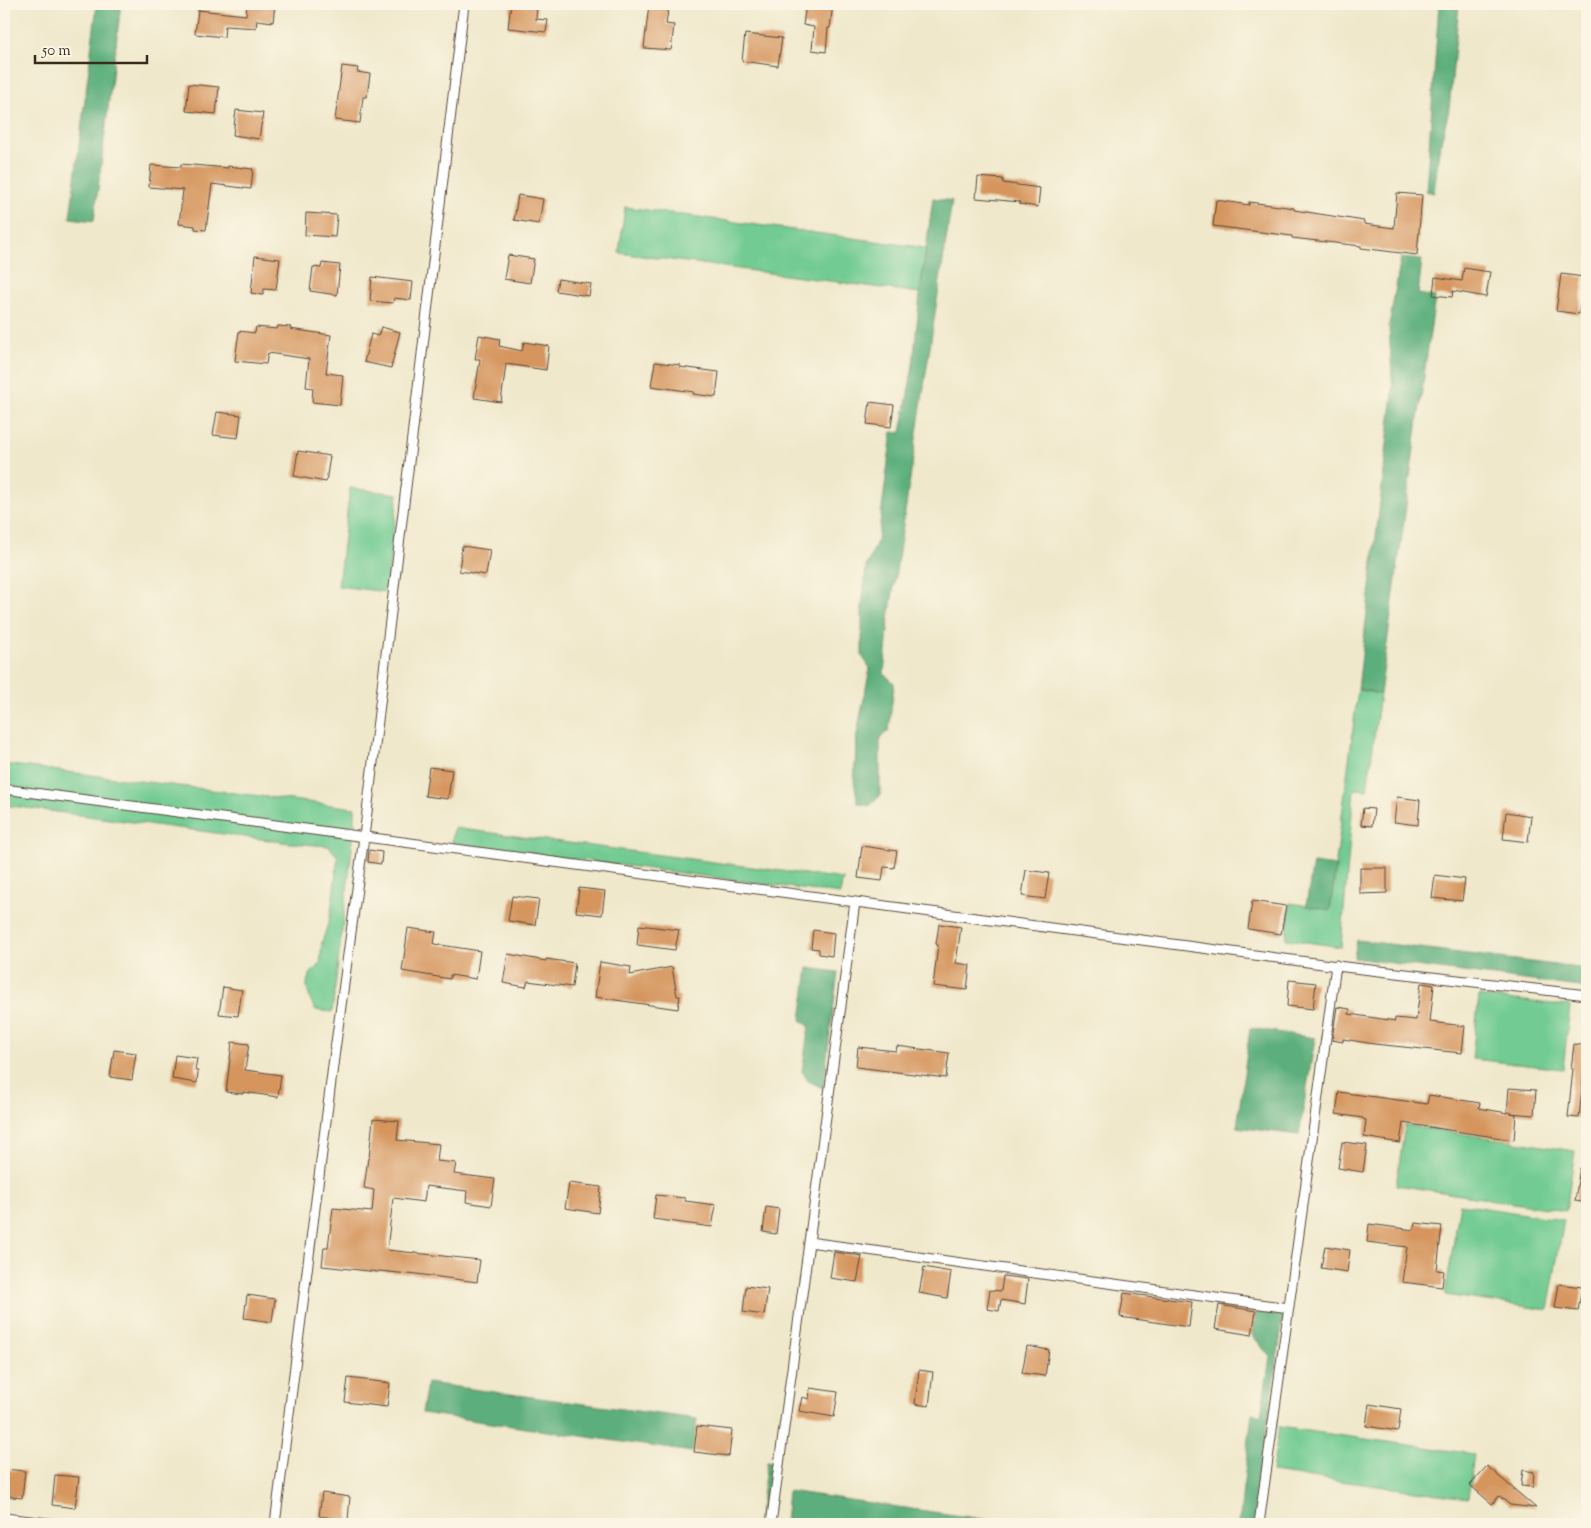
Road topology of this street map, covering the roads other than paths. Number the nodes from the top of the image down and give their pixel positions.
1 (464, 4) edge
2 (4, 789) edge
3 (364, 836) junction
4 (855, 902) junction
5 (1336, 965) junction
6 (1587, 995) edge
7 (809, 1242) junction
8 (1289, 1308) junction
9 (4, 1518) edge
10 (57, 1524) edge
11 (275, 1524) edge
12 (771, 1524) edge
13 (1259, 1524) edge

1 - 3 lane
2 - 3 lane
3 - 4 lane
3 - 11 lane
4 - 5 lane
4 - 7 lane
5 - 6 lane
5 - 8 lane
7 - 8 lane
7 - 12 lane
8 - 13 lane
9 - 10 lane

